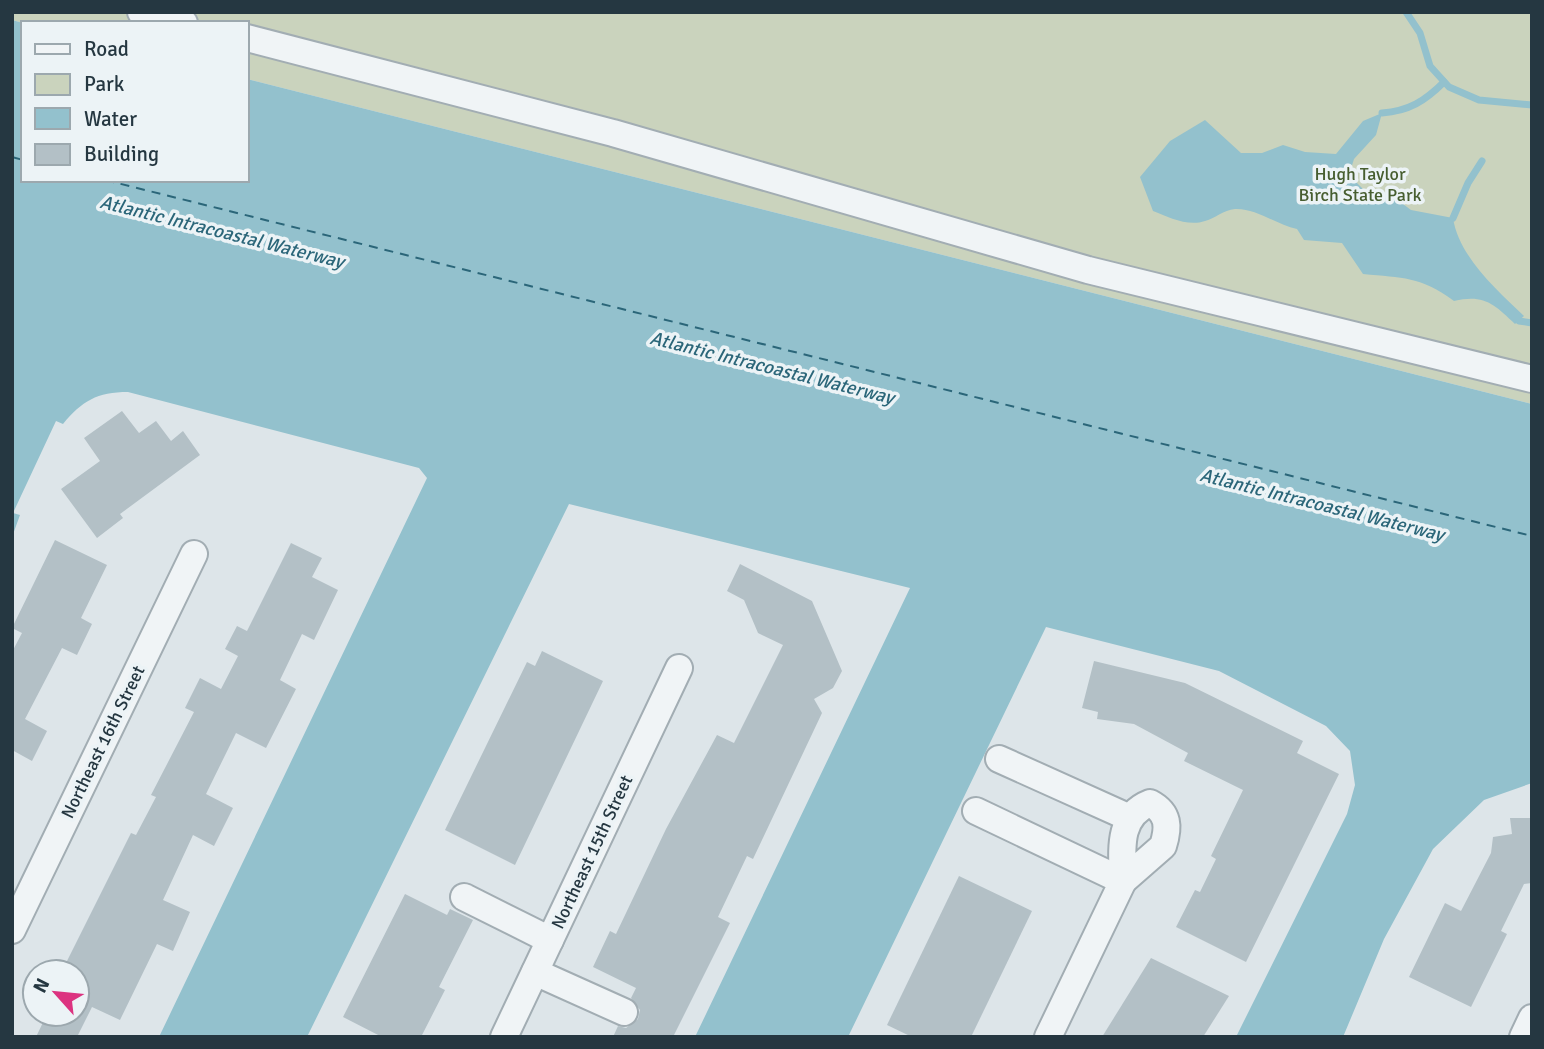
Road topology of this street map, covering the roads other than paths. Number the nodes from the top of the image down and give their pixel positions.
1 (141, 12) edge
2 (176, 21) edge
3 (248, 38) edge
4 (1532, 379) edge
5 (194, 554) dead end
6 (679, 668) dead end
7 (999, 759) dead end
8 (976, 811) dead end
9 (1130, 818) junction
10 (1123, 881) junction
11 (464, 897) dead end
12 (12, 930) edge
13 (550, 940) junction
14 (535, 972) junction
15 (624, 1012) dead end
16 (1532, 1018) edge
17 (504, 1037) edge
18 (1048, 1037) edge
19 (1523, 1037) edge

1 - 2 street
3 - 4 street
5 - 12 street, Northeast 16th Street
6 - 13 street, Northeast 15th Street
7 - 9 street
8 - 10 street
9 - 10 street
9 - 10 street
10 - 18 street
11 - 13 street
13 - 14 street, Northeast 15th Street
14 - 15 street
14 - 17 street, Northeast 15th Street
16 - 19 street

